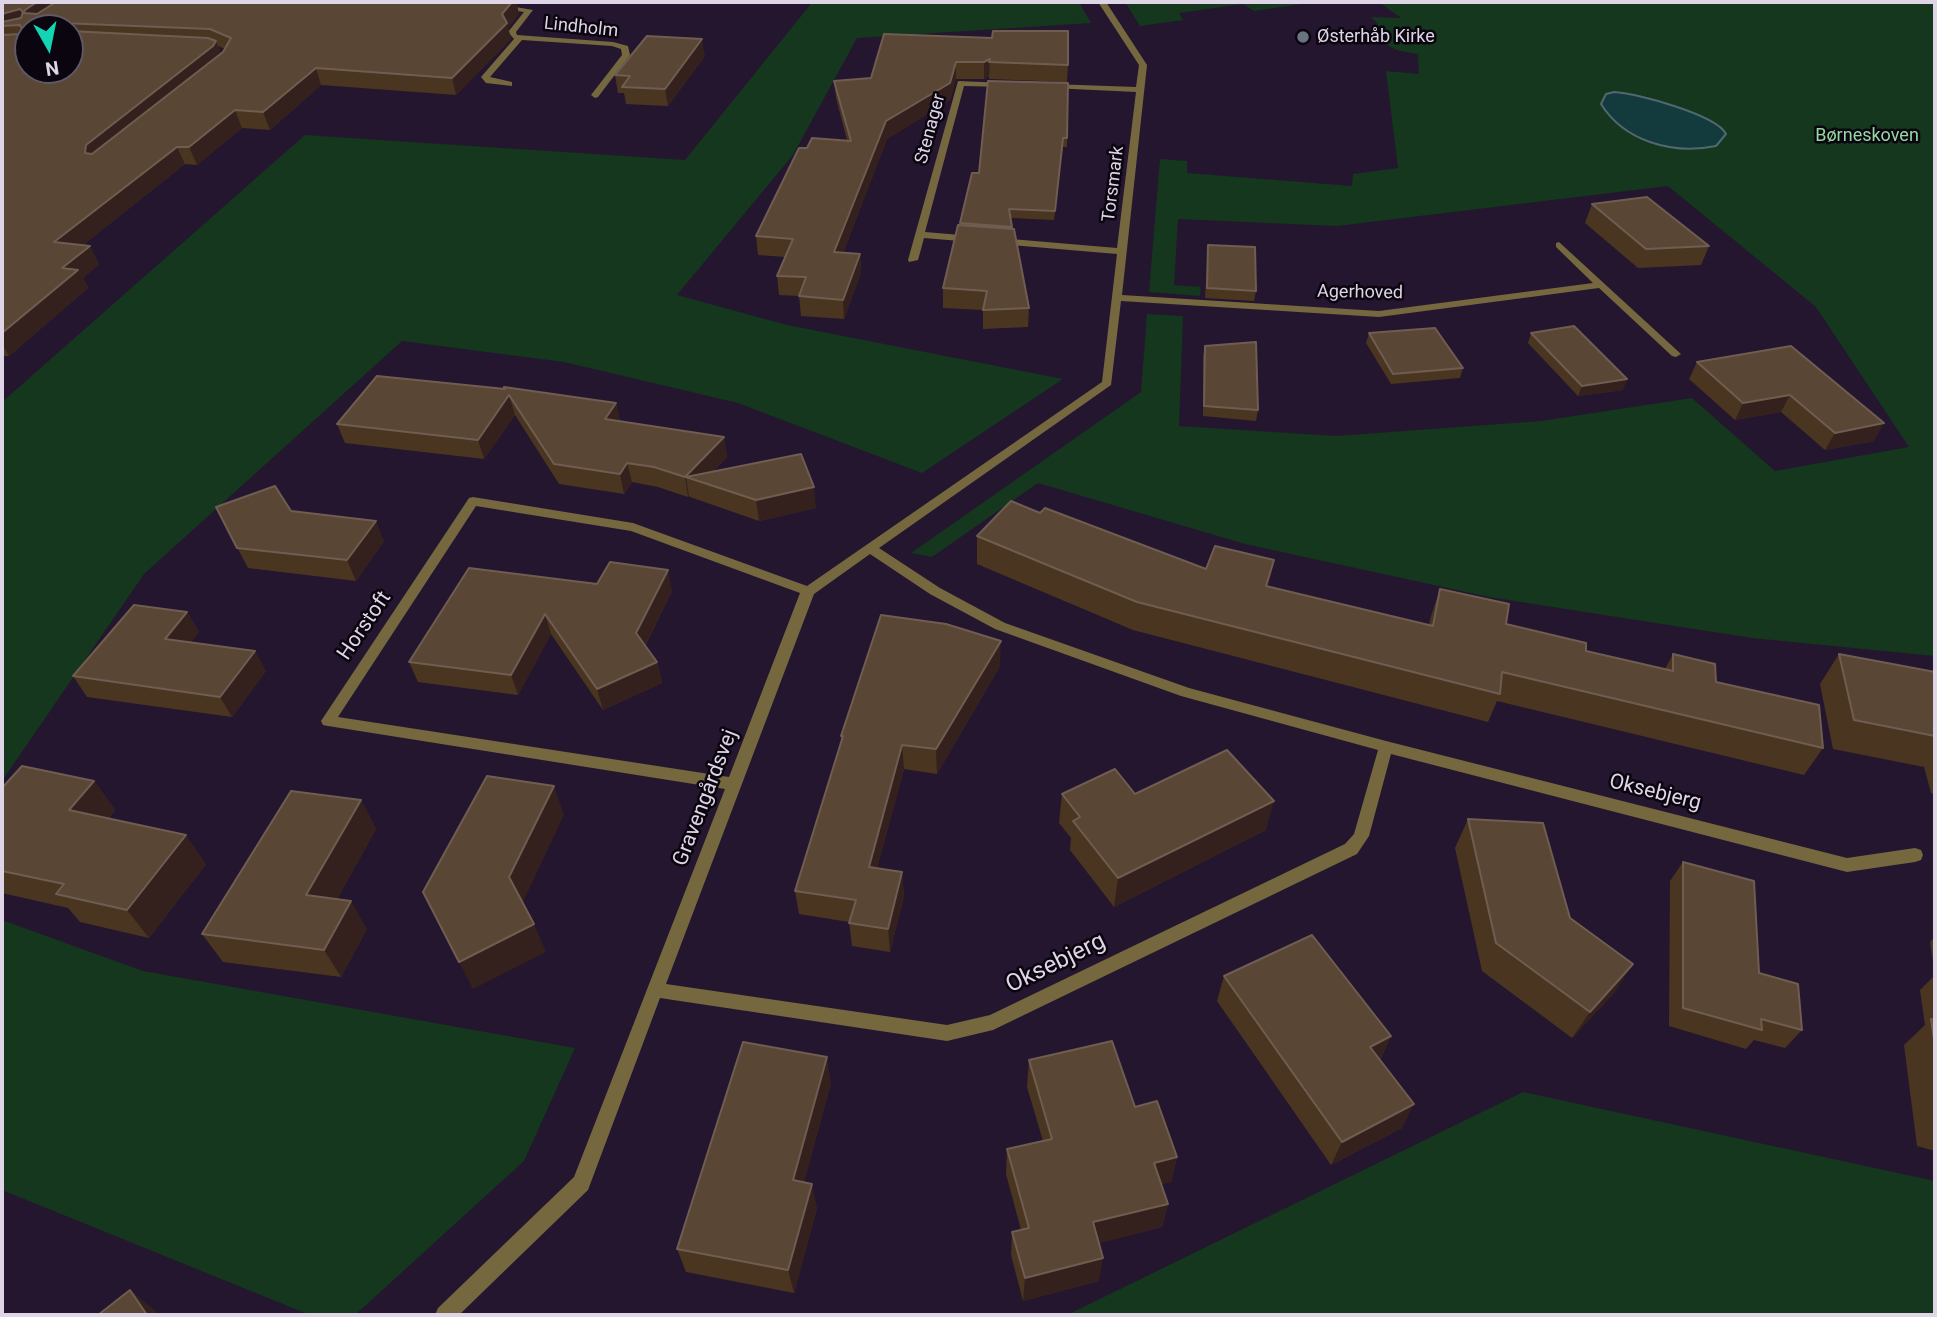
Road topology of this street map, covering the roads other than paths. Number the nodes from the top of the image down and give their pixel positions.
1 (1102, 2) edge
2 (487, 6) edge
3 (519, 38) junction
4 (509, 84) dead end
5 (1016, 85) edge
6 (1044, 86) edge
7 (1140, 90) junction
8 (595, 94) dead end
9 (921, 235) junction
10 (1559, 246) dead end
11 (1122, 251) junction
12 (913, 260) dead end
13 (1601, 285) junction
14 (1117, 298) junction
15 (1676, 354) dead end
16 (869, 547) junction
17 (808, 591) junction
18 (1386, 747) junction
19 (734, 784) junction
20 (1915, 855) dead end
21 (655, 990) junction
22 (445, 1315) edge

1 - 7 street, Torsmark
2 - 3 street, Lindholm
3 - 4 street, Lindholm
3 - 8 street, Lindholm
5 - 9 street, Stenager
6 - 7 street
7 - 11 street, Torsmark
9 - 11 street
9 - 12 street, Stenager
10 - 13 street
11 - 14 street, Torsmark
13 - 14 street, Agerhoved
13 - 15 street
14 - 16 street, Torsmark
16 - 17 street
16 - 18 street, Oksebjerg
17 - 19 street, Gravengårdsvej
17 - 19 street, Horstoft
18 - 20 street, Oksebjerg
18 - 21 street, Oksebjerg
19 - 21 street, Gravengårdsvej
21 - 22 street, Gravengårdsvej

